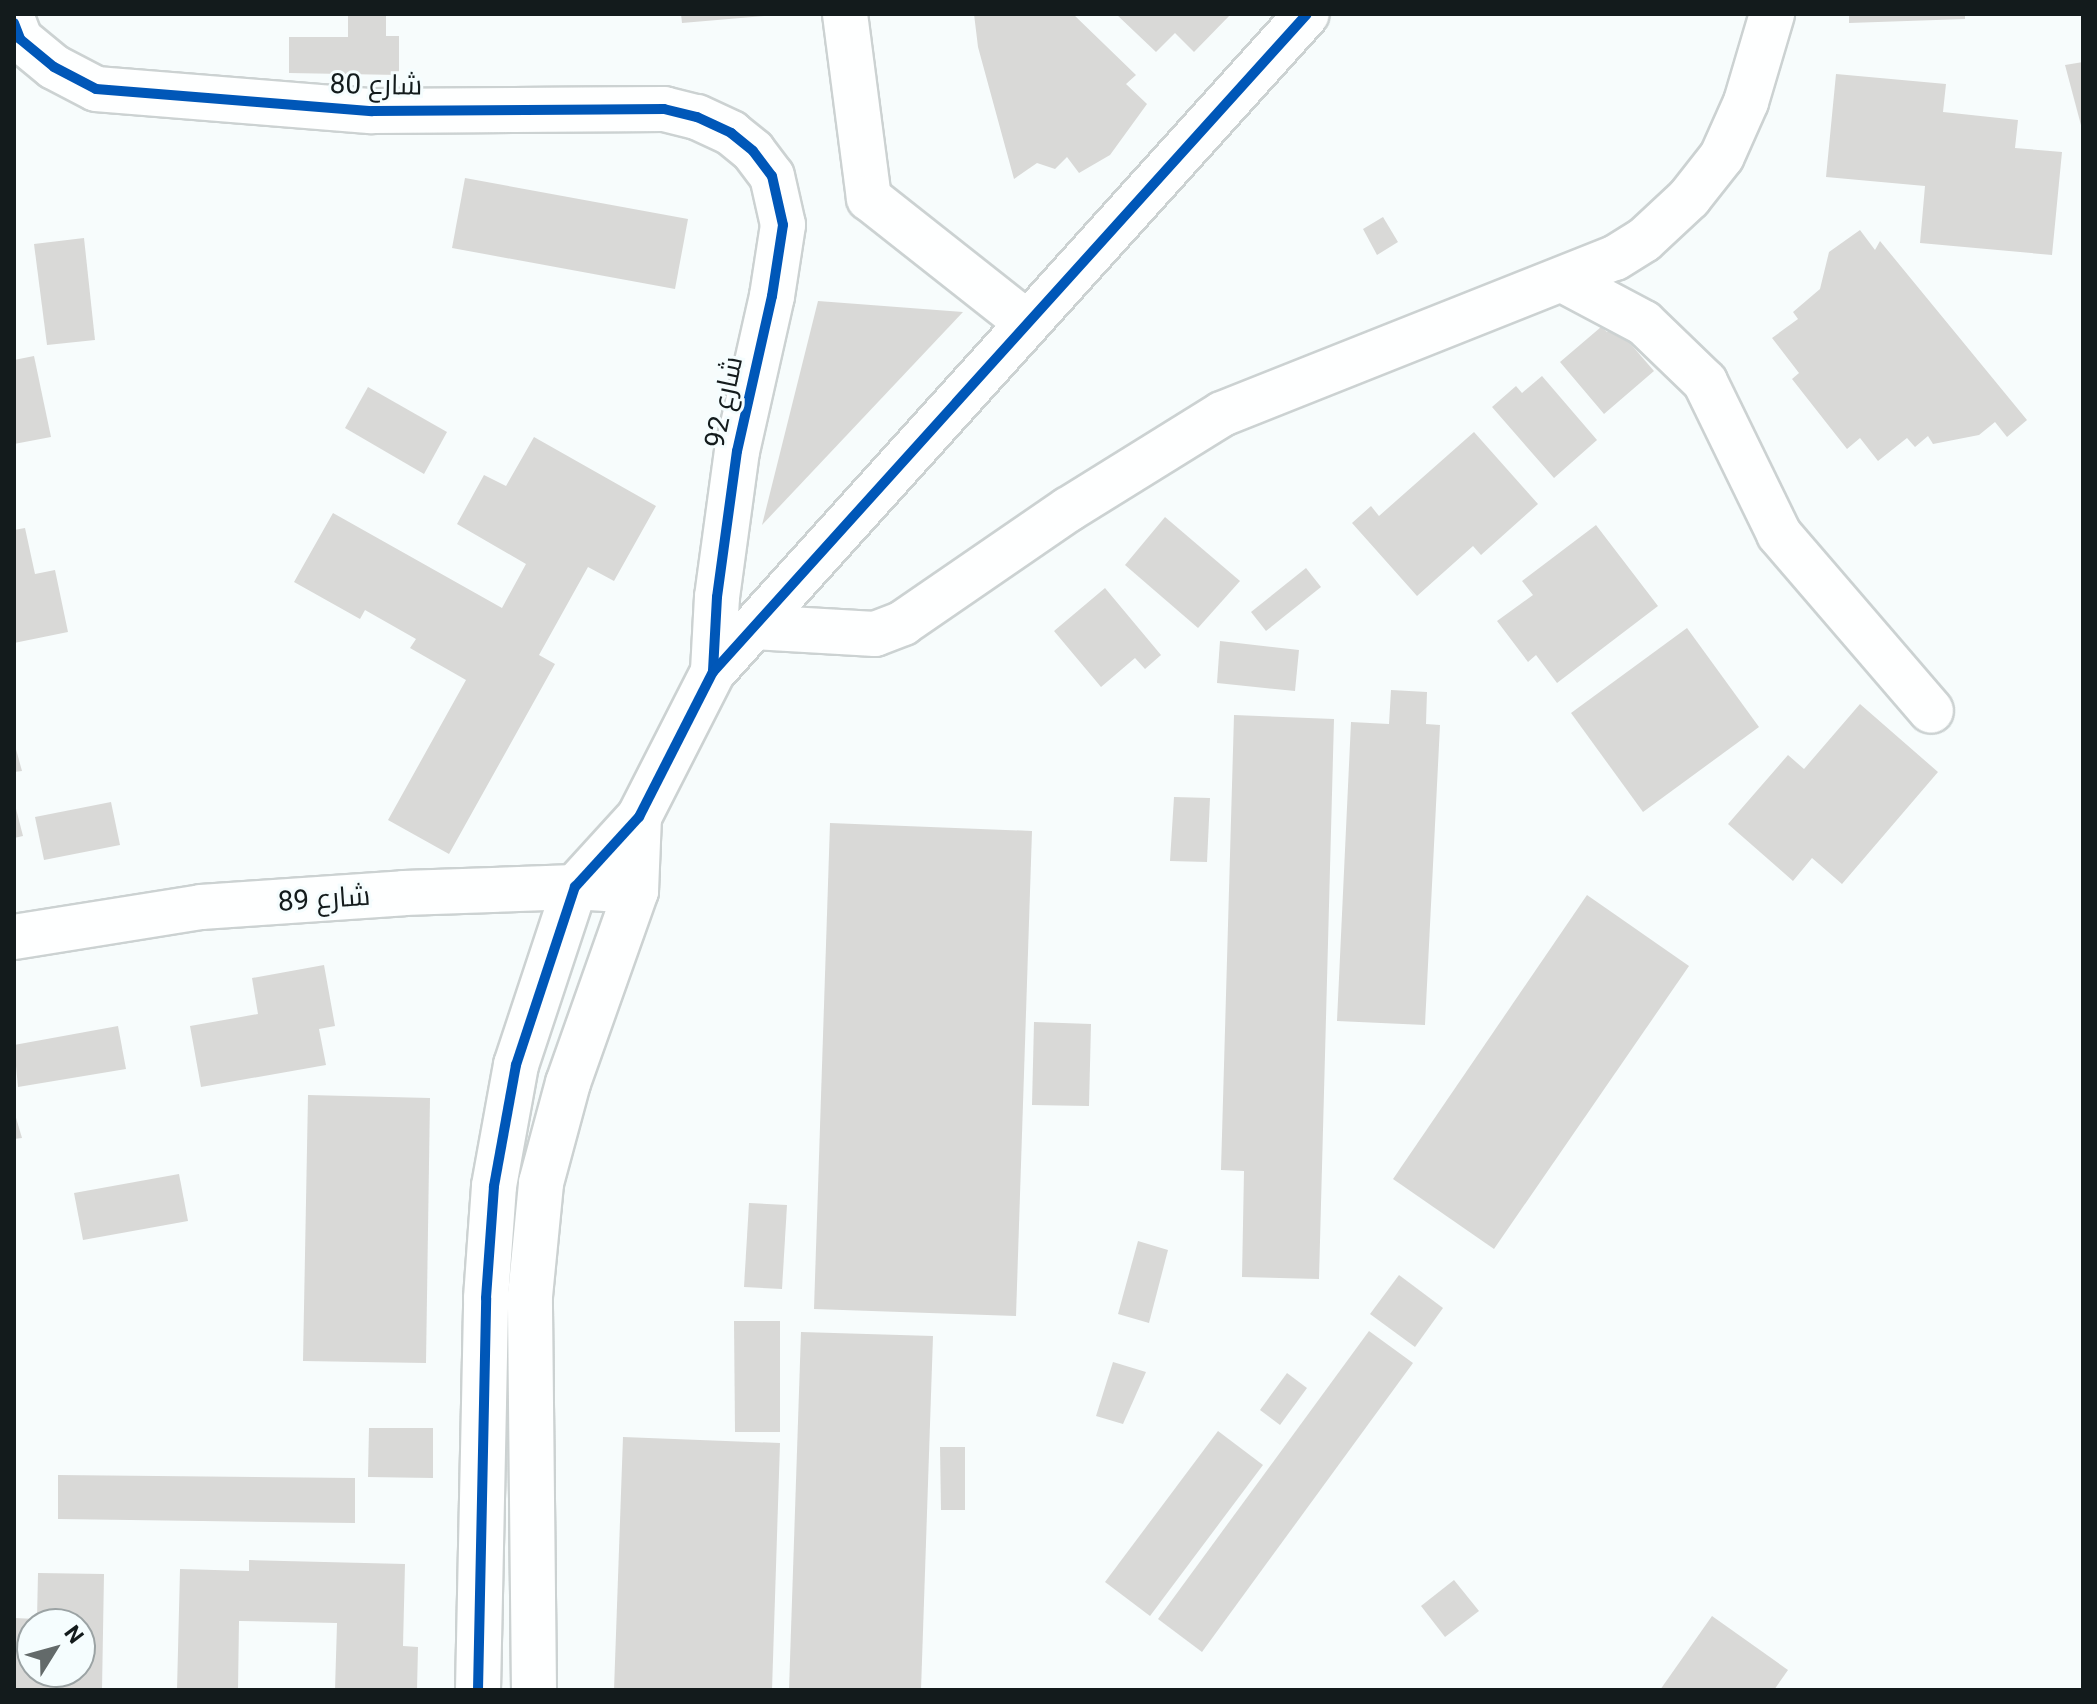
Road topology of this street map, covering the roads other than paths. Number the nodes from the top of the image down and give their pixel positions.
1 (845, 14) edge
2 (1307, 14) edge
3 (1772, 14) edge
4 (14, 23) edge
5 (753, 151) joint
6 (1565, 281) junction
7 (1027, 323) junction
8 (754, 627) junction
9 (713, 672) junction
10 (1931, 711) dead end
11 (639, 817) junction
12 (575, 887) junction
13 (636, 891) junction
14 (14, 937) edge
15 (530, 1296) junction
16 (486, 1298) junction
17 (478, 1690) edge
18 (534, 1690) edge

1 - 7 street
2 - 7 street
3 - 6 street
4 - 5 street, شارع 80
5 - 9 street, شارع 92
6 - 8 street
6 - 10 street
7 - 8 street
8 - 9 street
9 - 11 street
11 - 12 street
11 - 13 street
12 - 13 street, شارع 89
12 - 14 street, شارع 89
12 - 16 street
13 - 15 street
15 - 16 street
15 - 18 street
16 - 17 street

